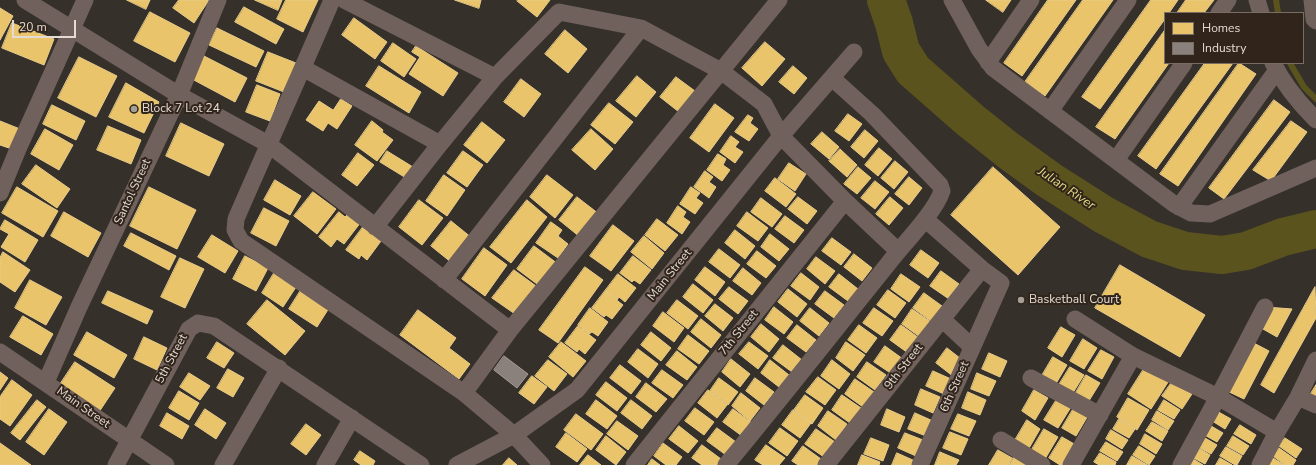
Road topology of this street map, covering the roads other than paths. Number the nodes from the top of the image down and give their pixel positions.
1 (25, 0) edge
2 (85, 0) edge
3 (218, 0) edge
4 (332, 0) edge
5 (344, 0) edge
6 (779, 0) edge
7 (952, 0) edge
8 (1031, 0) edge
9 (1128, 0) edge
10 (1228, 0) edge
11 (1257, 0) edge
12 (1312, 0) edge
13 (558, 6) edge
14 (1220, 12) edge
15 (1260, 12) edge
16 (1316, 21) edge
17 (641, 28) junction
18 (72, 29) junction
19 (854, 52) dead end
20 (988, 62) junction
21 (1183, 64) edge
22 (1275, 66) edge
23 (303, 68) junction
24 (720, 71) junction
25 (495, 77) junction
26 (832, 78) junction
27 (179, 95) junction
28 (1050, 111) junction
29 (1316, 120) edge
30 (781, 136) junction
31 (268, 144) junction
32 (440, 144) junction
33 (1116, 160) junction
34 (1316, 168) edge
35 (0, 193) edge
36 (845, 201) junction
37 (1179, 207) junction
38 (925, 219) junction
39 (375, 227) junction
40 (898, 251) junction
41 (982, 269) junction
42 (444, 280) junction
43 (1265, 307) dead end
44 (942, 319) junction
45 (1075, 319) dead end
46 (510, 330) junction
47 (972, 347) junction
48 (0, 352) edge
49 (1134, 356) junction
50 (1316, 360) edge
51 (279, 368) junction
52 (1031, 378) dead end
53 (46, 382) junction
54 (464, 393) junction
55 (1218, 397) junction
56 (1298, 397) junction
57 (1316, 405) edge
58 (1100, 415) junction
59 (352, 418) junction
60 (1277, 432) junction
61 (514, 435) junction
62 (129, 440) junction
63 (1001, 440) dead end
64 (116, 465) edge
65 (166, 465) edge
66 (223, 465) edge
67 (325, 465) edge
68 (421, 465) edge
69 (457, 465) edge
70 (542, 465) edge
71 (634, 465) edge
72 (726, 465) edge
73 (826, 465) edge
74 (920, 465) edge
75 (1042, 465) edge
76 (1071, 465) edge
77 (1181, 465) edge
78 (1260, 465) edge

1 - 18 street
2 - 18 street
3 - 27 street, Santol Street
4 - 23 street
5 - 25 street
6 - 24 street
7 - 20 street
8 - 20 street
9 - 28 street
10 - 14 street
11 - 15 street
12 - 16 street
13 - 17 street
13 - 25 street
17 - 24 street
17 - 42 street
18 - 27 street
18 - 35 street
19 - 26 street, Main Street
20 - 28 street
21 - 33 street
22 - 29 street
22 - 37 street
23 - 31 street
23 - 32 street
24 - 30 street
24 - 46 street
25 - 32 street
26 - 30 street, Main Street
26 - 38 street
27 - 31 street
27 - 53 street, Santol Street
28 - 33 street
30 - 36 street
30 - 61 street, Main Street
31 - 39 street
31 - 54 street
32 - 39 street
33 - 37 street
34 - 37 street
36 - 40 street
36 - 71 street, 7th Street
38 - 40 street
38 - 41 street
39 - 42 street
40 - 72 street
41 - 44 street, 9th Street
41 - 47 street
42 - 46 street
43 - 55 street
44 - 47 street, 6th Street
44 - 73 street, 9th Street
45 - 49 street
46 - 54 street
47 - 74 street, 6th Street
48 - 53 street, Main Street
49 - 55 street
49 - 58 street
50 - 56 street
51 - 59 street, 5th Street
51 - 62 street, 5th Street
51 - 66 street
52 - 58 street
53 - 62 street, Main Street
54 - 61 street
55 - 60 street
55 - 77 street
56 - 57 street
56 - 60 street
58 - 76 street
59 - 67 street
59 - 68 street, 5th Street
60 - 78 street
61 - 69 street, Main Street
61 - 70 street
62 - 64 street, 5th Street
62 - 65 street, Main Street
63 - 75 street

